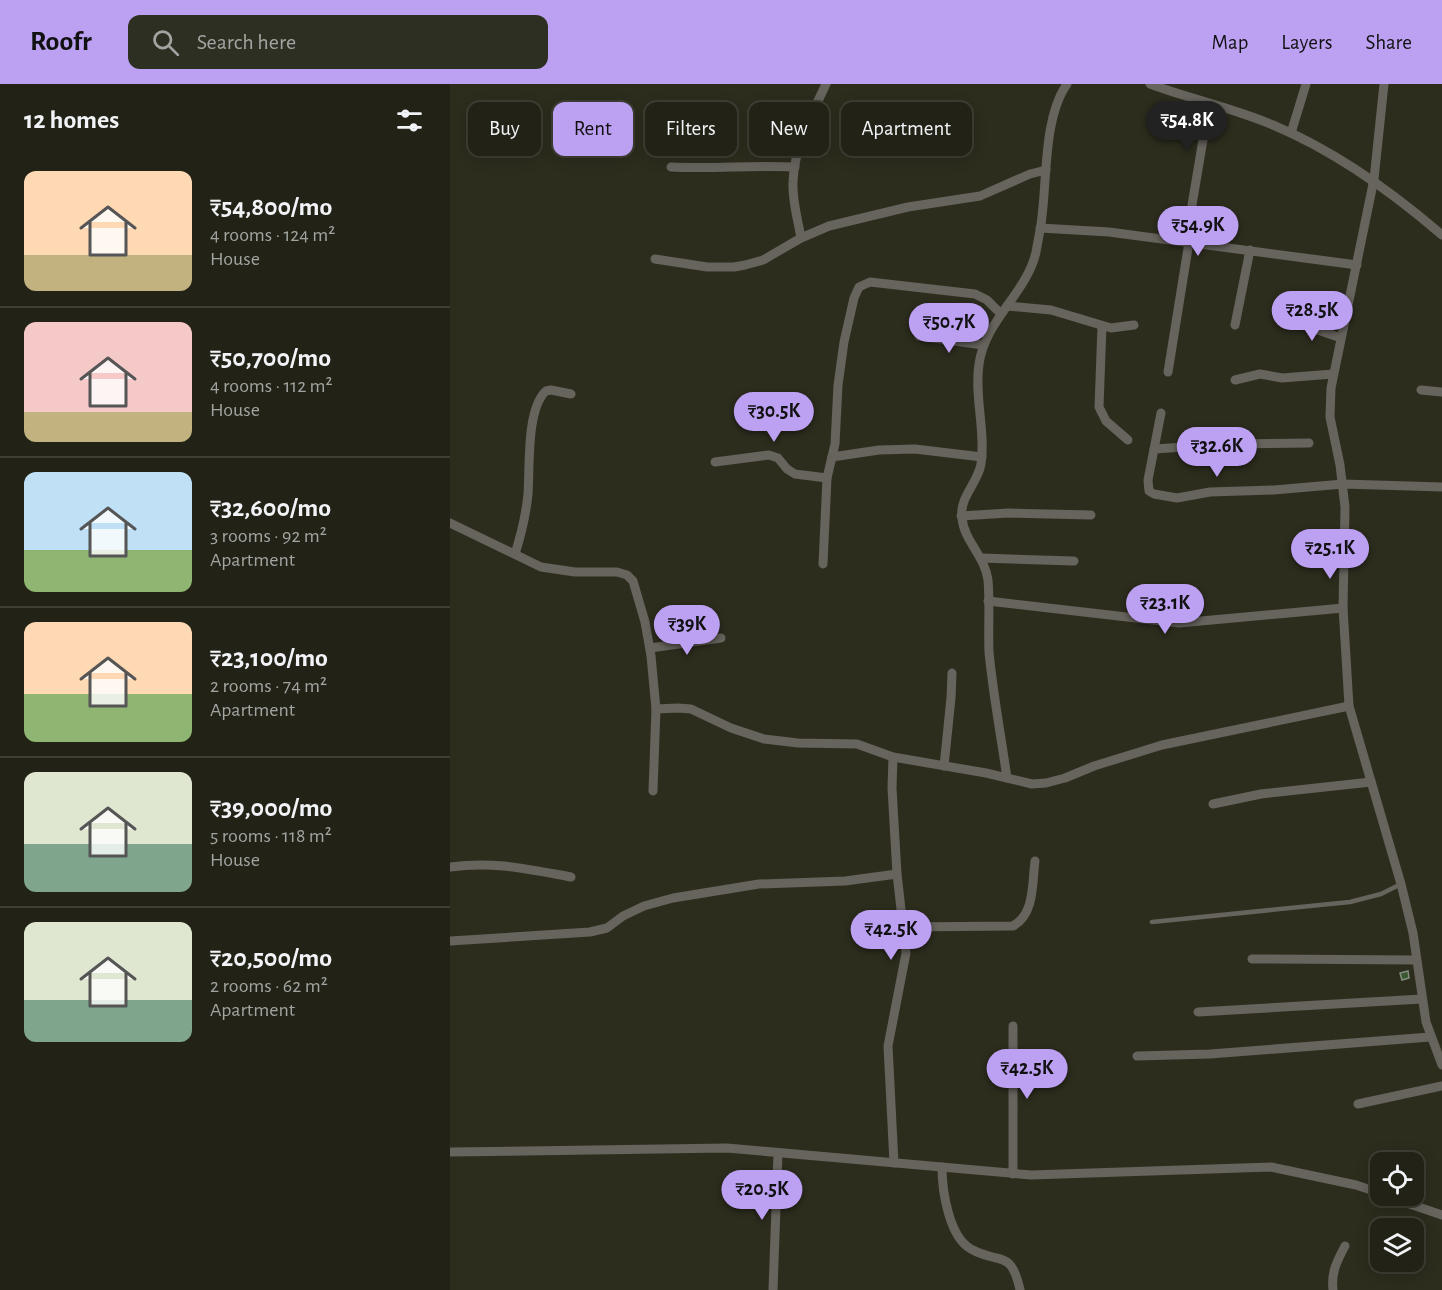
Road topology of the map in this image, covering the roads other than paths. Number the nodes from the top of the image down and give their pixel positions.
1 (826, 84) edge
2 (1067, 84) edge
3 (1150, 84) edge
4 (1306, 84) edge
5 (1384, 84) edge
6 (1209, 104) junction
7 (1292, 133) junction
8 (795, 166) junction
9 (672, 167) dead end
10 (1046, 170) junction
11 (1374, 179) junction
12 (1192, 205) dead end
13 (1040, 228) junction
14 (1442, 235) edge
15 (801, 238) junction
16 (1189, 242) junction
17 (1250, 250) junction
18 (655, 259) dead end
19 (1357, 265) junction
20 (1004, 310) junction
21 (1292, 321) dead end
22 (1134, 325) dead end
23 (1235, 325) dead end
24 (1102, 326) junction
25 (919, 336) dead end
26 (1341, 338) junction
27 (983, 345) junction
28 (1168, 372) dead end
29 (1334, 374) junction
30 (1235, 380) dead end
31 (1421, 390) dead end
32 (1442, 392) edge
33 (571, 394) dead end
34 (1161, 413) dead end
35 (1128, 440) dead end
36 (1309, 443) dead end
37 (1154, 449) junction
38 (832, 457) junction
39 (982, 457) junction
40 (716, 462) dead end
41 (827, 478) junction
42 (1343, 484) junction
43 (1442, 487) edge
44 (1091, 515) dead end
45 (961, 516) junction
46 (450, 523) edge
47 (515, 554) junction
48 (981, 558) junction
49 (1074, 561) dead end
50 (823, 564) dead end
51 (988, 601) junction
52 (1343, 608) junction
53 (721, 638) dead end
54 (650, 648) junction
55 (952, 673) dead end
56 (1349, 706) junction
57 (656, 709) junction
58 (893, 757) junction
59 (944, 766) junction
60 (1007, 778) junction
61 (1371, 782) junction
62 (653, 791) dead end
63 (1213, 804) dead end
64 (1035, 861) dead end
65 (450, 867) edge
66 (897, 874) junction
67 (571, 877) dead end
68 (1401, 884) junction
69 (1152, 922) dead end
70 (904, 927) junction
71 (450, 941) edge
72 (1252, 959) dead end
73 (1416, 960) junction
74 (1422, 999) junction
75 (1198, 1012) dead end
76 (1013, 1026) dead end
77 (1430, 1037) junction
78 (1137, 1056) dead end
79 (1442, 1065) edge
80 (1442, 1086) edge
81 (1358, 1104) dead end
82 (450, 1152) edge
83 (778, 1152) junction
84 (894, 1163) junction
85 (942, 1167) junction
86 (1013, 1174) junction
87 (1370, 1190) edge
88 (1415, 1206) edge
89 (1442, 1215) edge
90 (1345, 1246) dead end
91 (773, 1290) edge
92 (1020, 1290) edge
93 (1333, 1290) edge

1 - 8 street
2 - 10 street
3 - 6 street
4 - 7 street
5 - 11 street
6 - 7 street
6 - 12 street
7 - 11 street
8 - 9 street
8 - 15 street
10 - 13 street
10 - 15 street
11 - 14 street
11 - 19 street
13 - 16 street
13 - 20 street
15 - 18 street
16 - 17 street
16 - 28 street
17 - 19 street
17 - 23 street
19 - 26 street
20 - 24 street
20 - 27 street
20 - 38 street
21 - 26 street
22 - 24 street
24 - 35 street
25 - 27 street
26 - 29 street
27 - 39 street
29 - 30 street
29 - 42 street
31 - 32 street
33 - 47 street
34 - 37 street
36 - 37 street
37 - 42 street
38 - 39 street
38 - 41 street
39 - 45 street
40 - 41 street
41 - 50 street
42 - 43 street
42 - 52 street
44 - 45 street
45 - 48 street
46 - 47 street
47 - 54 street
48 - 49 street
48 - 51 street
51 - 52 street
51 - 60 street
52 - 56 street
53 - 54 street
54 - 57 street
55 - 59 street
56 - 60 street
56 - 61 street
57 - 58 street
57 - 62 street
58 - 59 street
58 - 66 street
59 - 60 street
61 - 63 street
61 - 68 street
64 - 70 street
65 - 67 street
66 - 70 street
66 - 71 street
68 - 69 lane
68 - 73 street
70 - 84 street
72 - 73 street
73 - 74 street
74 - 75 street
74 - 77 street
76 - 86 street
77 - 78 street
77 - 79 street
80 - 81 street
82 - 83 street
83 - 84 street
83 - 91 street
84 - 85 street
85 - 86 street
85 - 92 street
86 - 87 street
88 - 89 street
90 - 93 street

